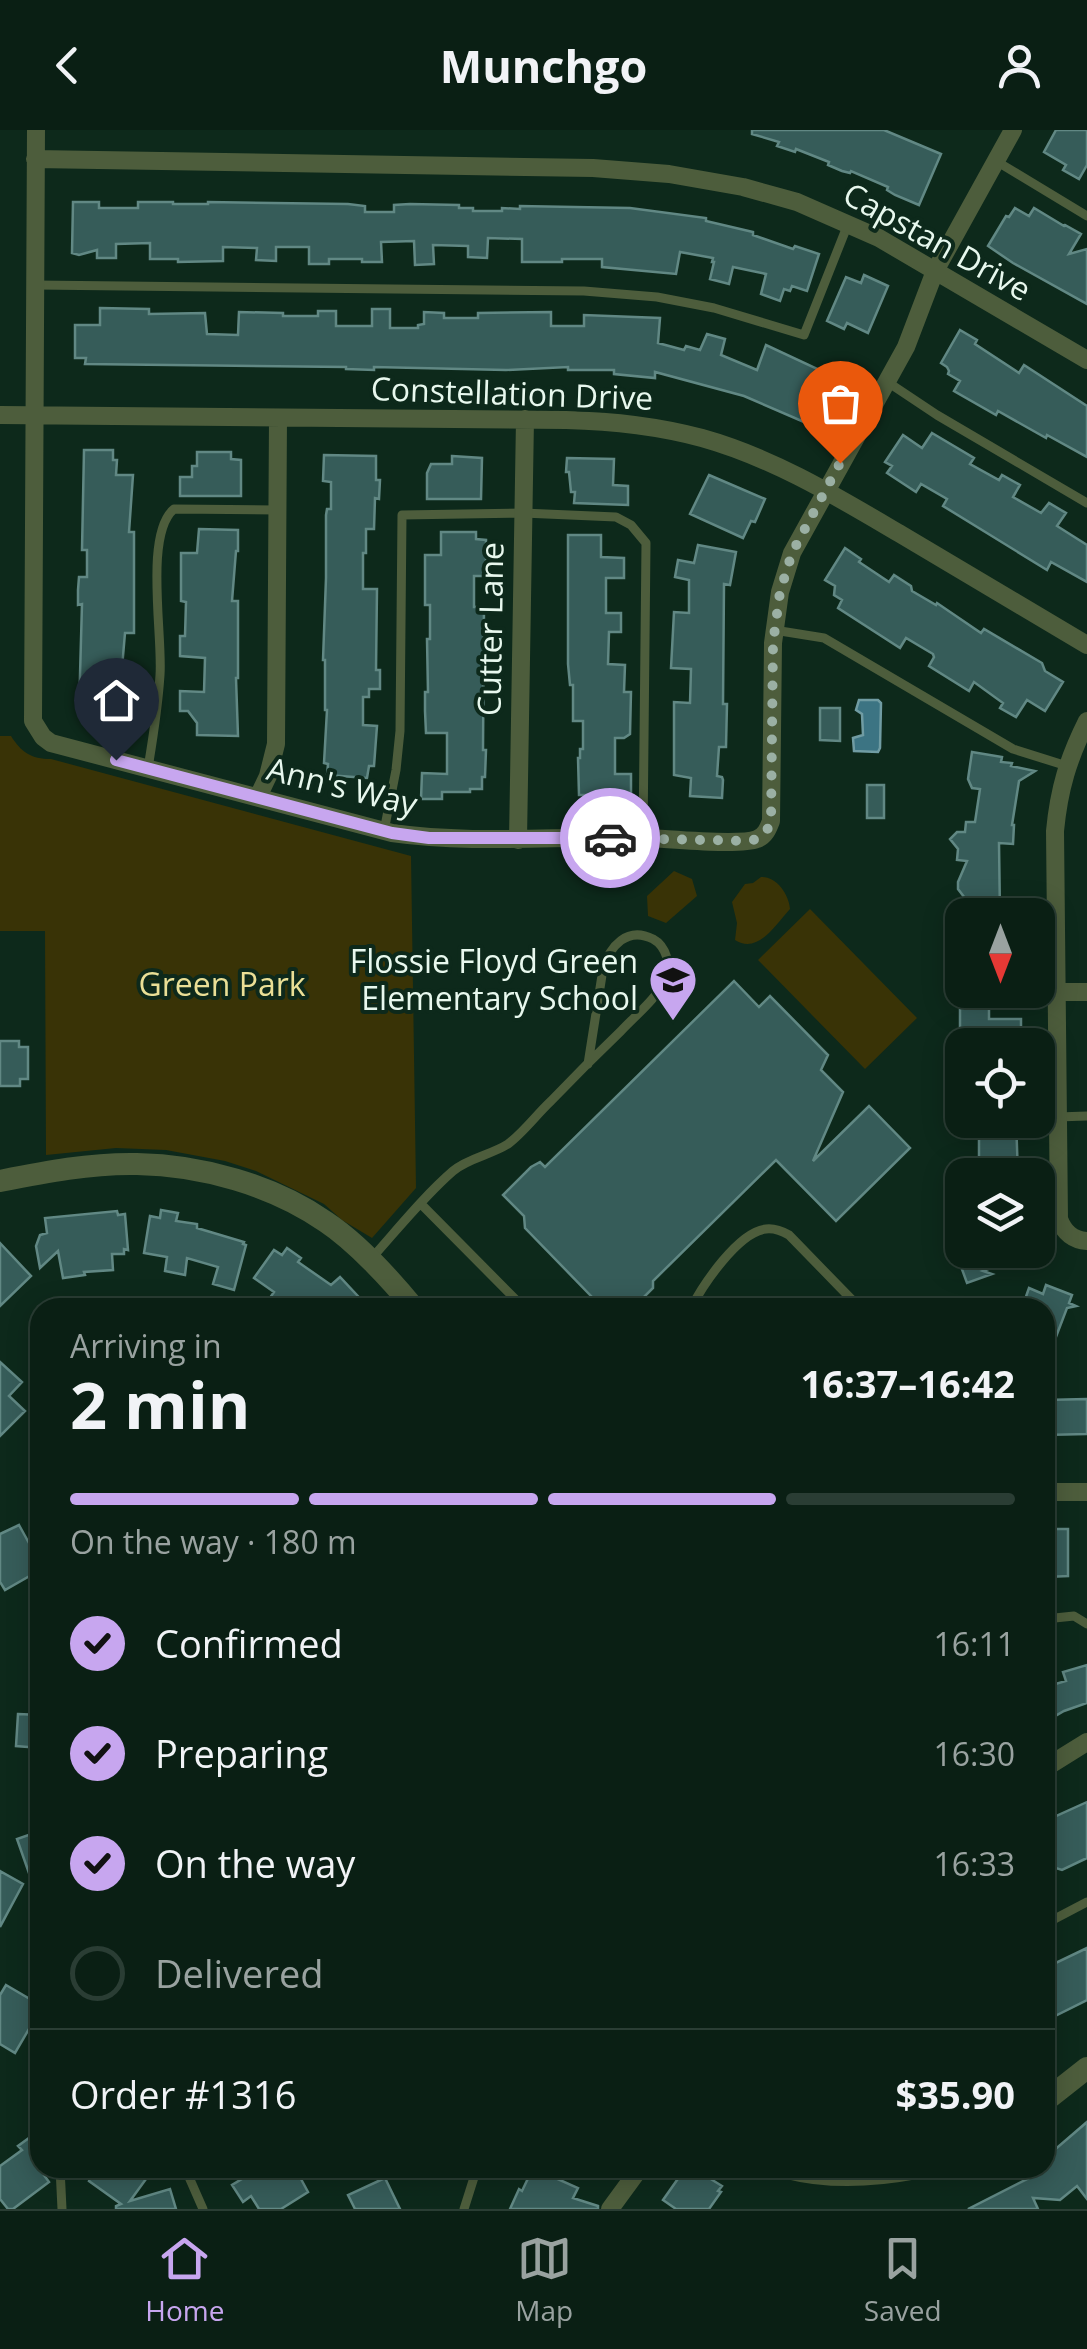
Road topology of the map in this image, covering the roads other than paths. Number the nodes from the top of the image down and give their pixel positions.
1 (36, 130) edge
2 (1013, 130) edge
3 (35, 159) junction
4 (996, 162) junction
5 (1087, 216) edge
6 (848, 224) junction
7 (935, 271) junction
8 (36, 285) junction
9 (1087, 360) edge
10 (886, 382) junction
11 (0, 416) edge
12 (36, 416) junction
13 (278, 418) junction
14 (525, 420) junction
15 (825, 490) junction
16 (1087, 503) edge
17 (278, 510) junction
18 (523, 513) junction
19 (774, 630) junction
20 (1087, 645) edge
21 (1087, 721) edge
22 (1067, 766) junction
23 (148, 768) junction
24 (258, 797) junction
25 (384, 831) junction
26 (643, 838) junction
27 (518, 840) junction
28 (1054, 898) edge
29 (1055, 992) joint
30 (1087, 992) edge
31 (588, 1064) junction
32 (1087, 1116) edge
33 (1058, 1117) junction
34 (0, 1181) edge
35 (421, 1204) junction
36 (1087, 1241) edge
37 (369, 1260) junction
38 (406, 1298) edge
39 (514, 1298) edge
40 (695, 1298) edge
41 (851, 1298) edge
42 (1055, 1492) edge
43 (1087, 1492) edge
44 (1055, 1618) edge
45 (1087, 1624) edge
46 (1087, 1742) edge
47 (1055, 1762) edge
48 (1087, 1902) edge
49 (1055, 1919) edge
50 (1087, 2068) edge
51 (1055, 2093) edge
52 (60, 2178) edge
53 (190, 2178) edge
54 (474, 2178) edge
55 (633, 2178) edge
56 (62, 2209) edge
57 (204, 2209) edge
58 (464, 2209) edge
59 (610, 2209) edge

1 - 3 street
2 - 4 street
3 - 6 street, Capstan Drive
3 - 8 street
4 - 5 lane
4 - 7 street
6 - 7 street, Capstan Drive
6 - 8 lane
7 - 9 street, Capstan Drive
7 - 10 street
8 - 12 street
10 - 15 street
10 - 16 lane
11 - 12 street, Constellation Drive
12 - 13 street, Constellation Drive
12 - 23 street, Ann's Way
13 - 14 street, Constellation Drive
13 - 17 street
14 - 15 street, Constellation Drive
14 - 18 street, Cutter Lane
15 - 19 street
15 - 20 street, Constellation Drive
17 - 23 lane
17 - 24 street
18 - 25 lane
18 - 26 lane
18 - 27 street, Cutter Lane
19 - 22 lane
19 - 26 street, Ann's Way
21 - 22 street
22 - 28 street
23 - 24 street, Ann's Way
24 - 25 street, Ann's Way
25 - 27 street, Ann's Way
26 - 27 street, Ann's Way
29 - 30 street
29 - 33 street
31 - 31 lane
31 - 35 lane
32 - 33 lane
33 - 36 street
34 - 37 street
35 - 37 lane
35 - 39 lane
37 - 38 street
40 - 41 lane
42 - 43 street
44 - 45 lane
46 - 47 street
48 - 49 lane
50 - 51 street
52 - 56 lane
53 - 57 lane
54 - 58 lane
55 - 59 street

